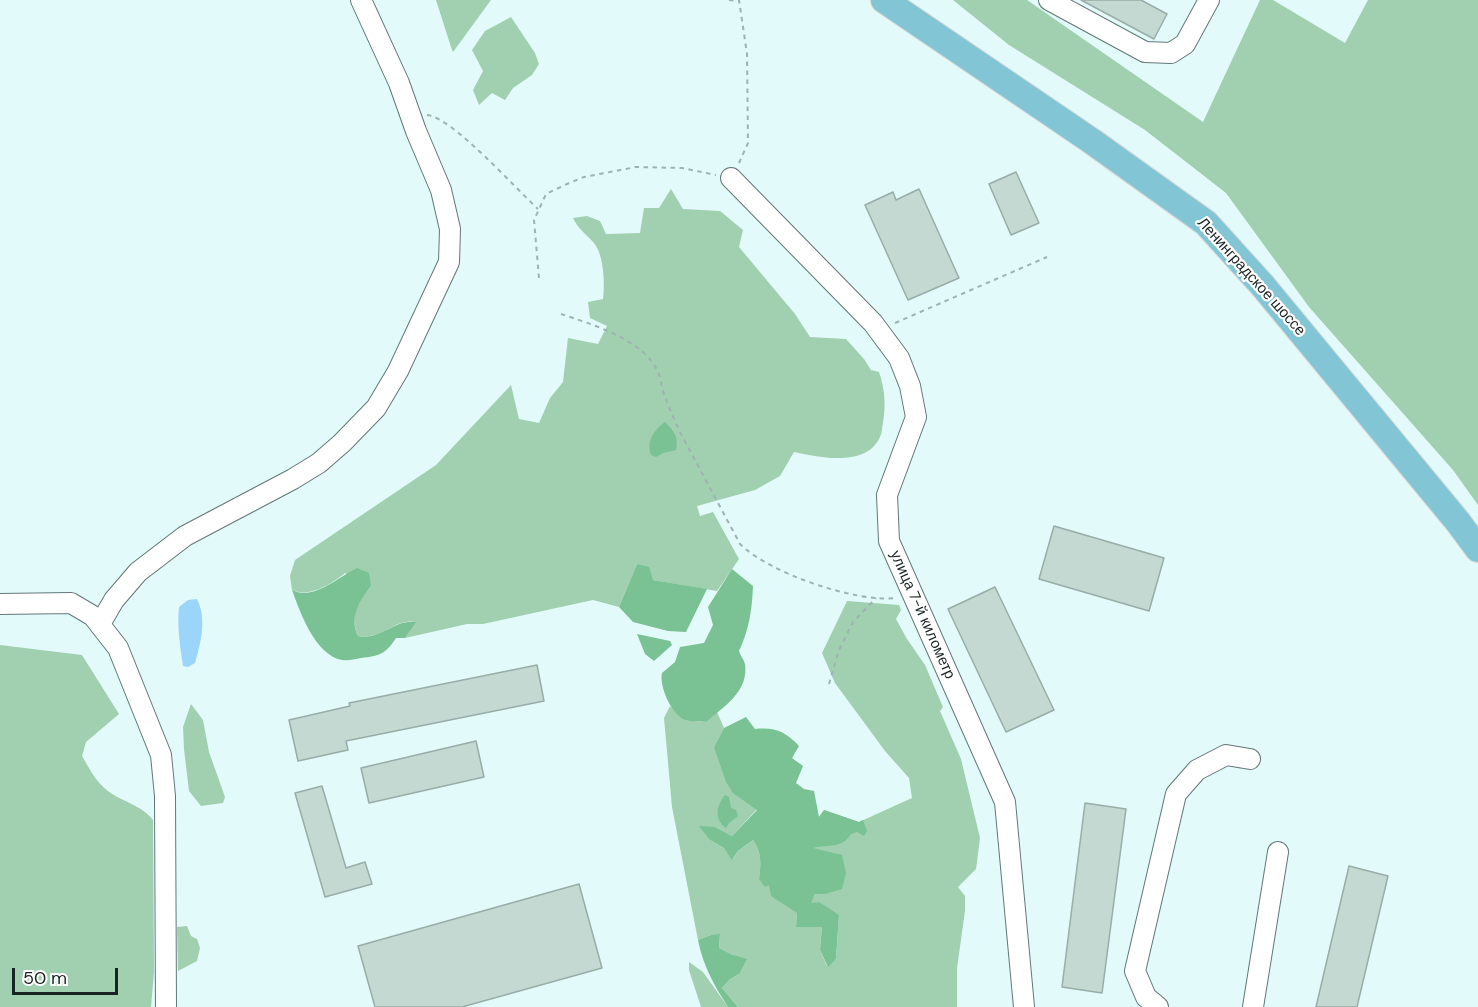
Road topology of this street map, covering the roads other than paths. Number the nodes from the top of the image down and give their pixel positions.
1 (362, 0) edge
2 (884, 0) edge
3 (1049, 0) edge
4 (1209, 0) edge
5 (731, 178) road end
6 (1478, 549) edge
7 (0, 604) edge
8 (99, 624) junction
9 (1250, 759) dead end
10 (1278, 852) dead end
11 (166, 1007) edge
12 (1024, 1007) edge
13 (1158, 1007) edge
14 (1253, 1007) edge

1 - 8 lane
2 - 6 main road, Ленинградское шоссе
3 - 4 lane
5 - 12 lane, улица 7-й километр
7 - 8 lane
8 - 11 lane
9 - 13 lane
10 - 14 lane

